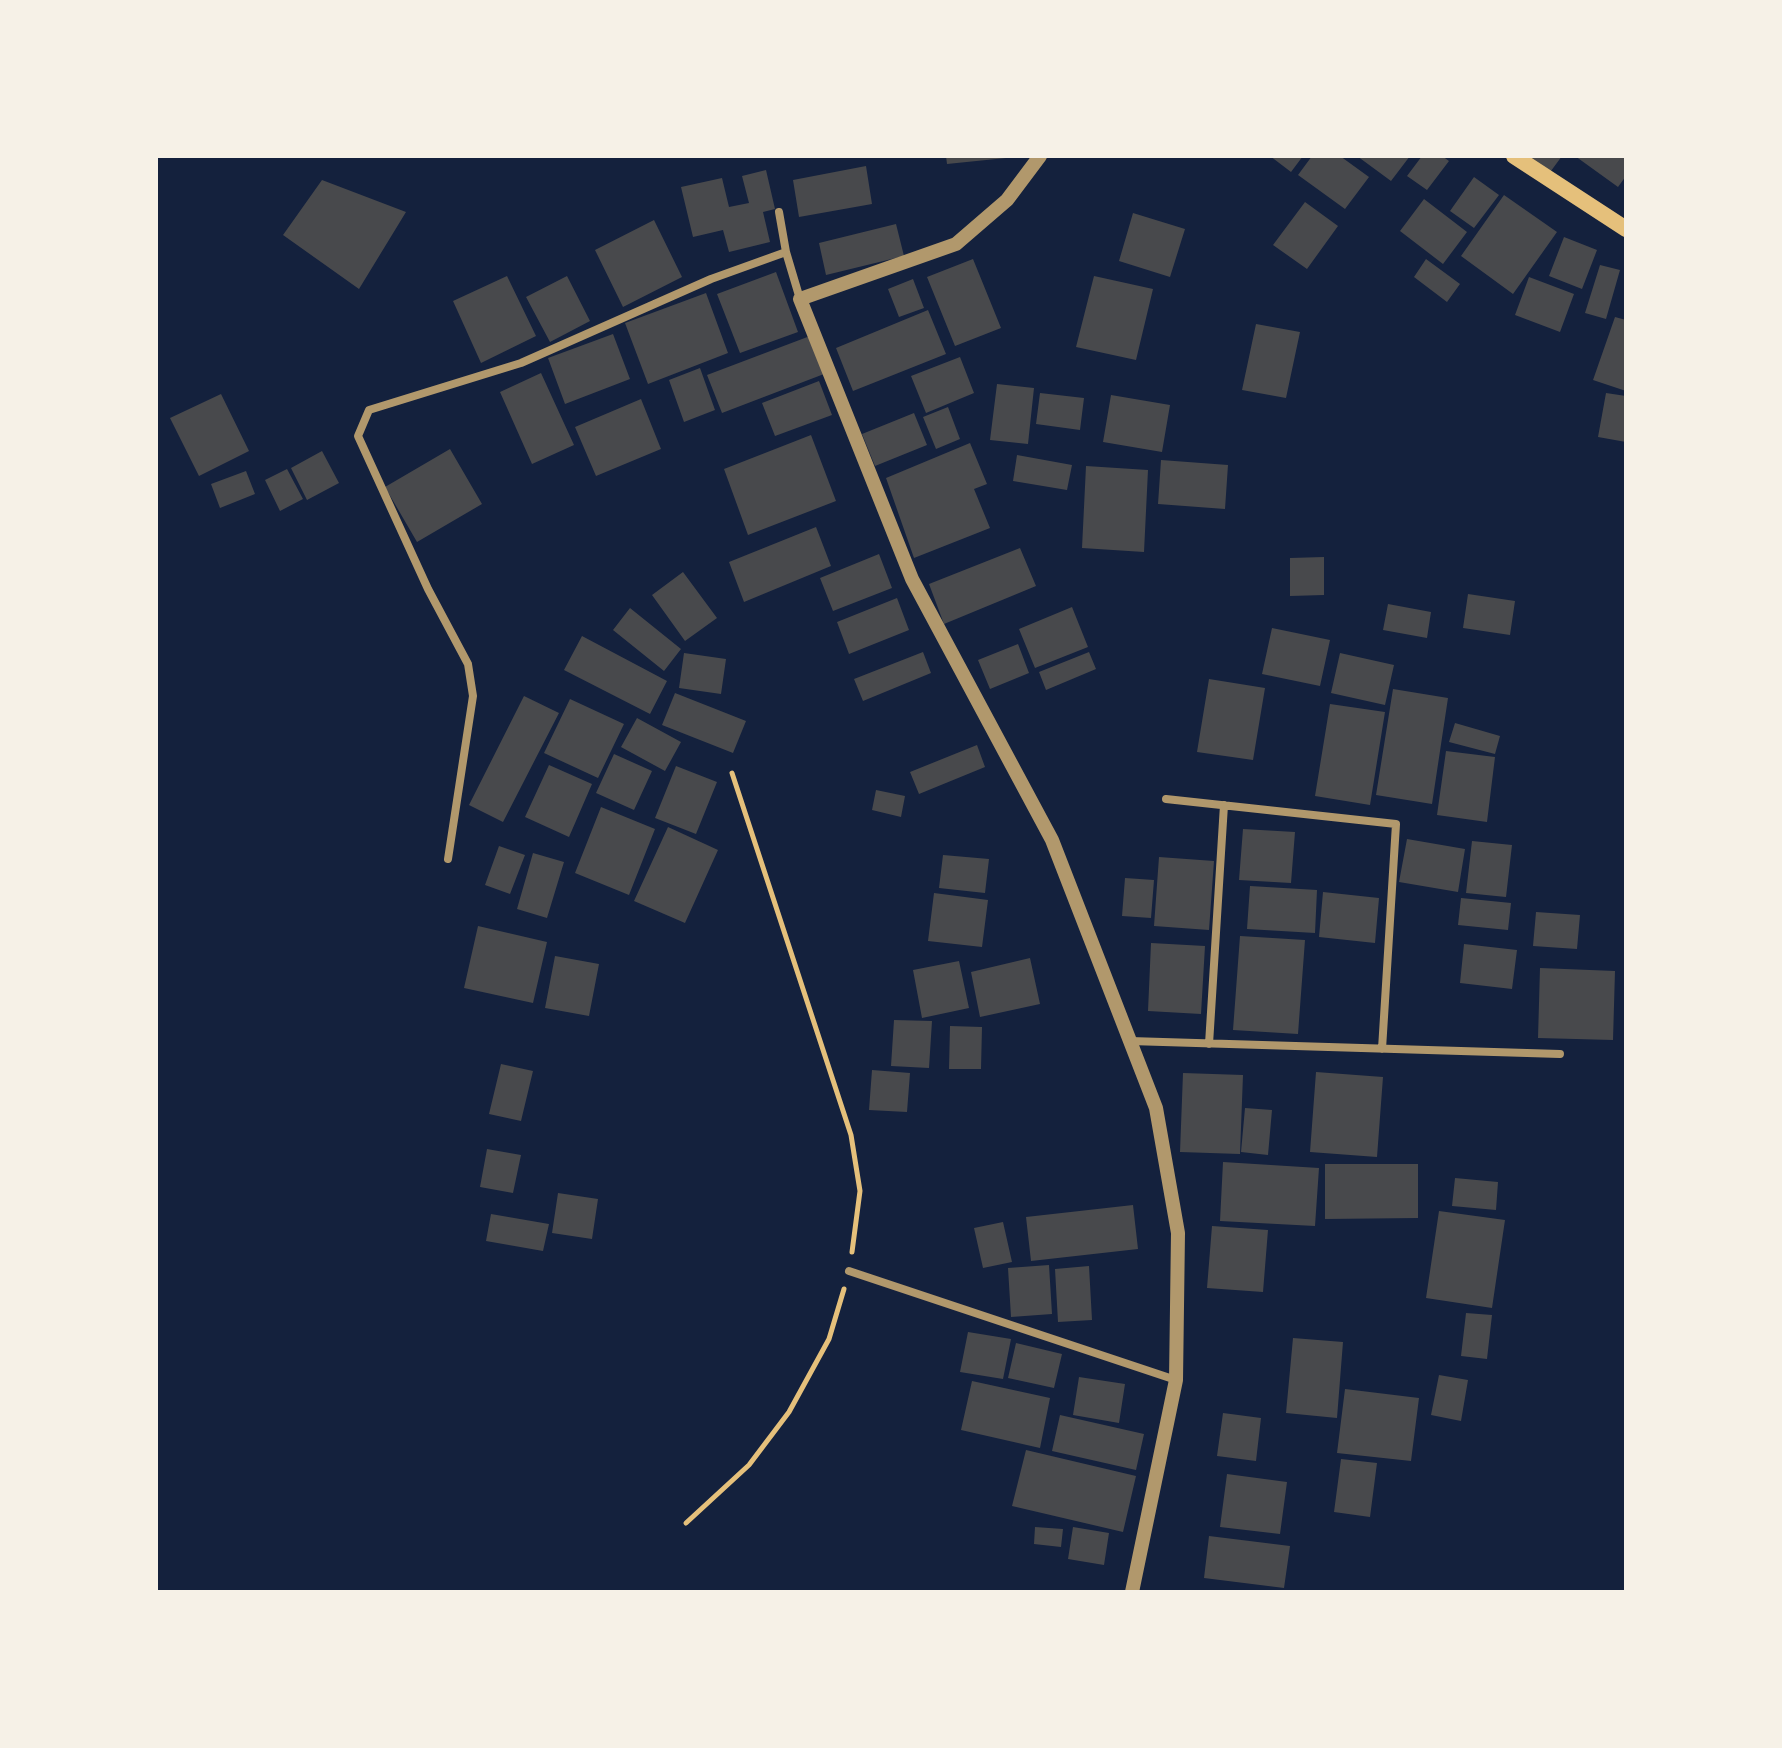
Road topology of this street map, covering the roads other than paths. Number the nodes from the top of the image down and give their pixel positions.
1 (1040, 156) edge
2 (1514, 156) edge
3 (779, 212) dead end
4 (1626, 229) edge
5 (786, 252) junction
6 (800, 299) junction
7 (1166, 799) dead end
8 (1224, 805) junction
9 (448, 859) dead end
10 (1130, 1041) junction
11 (1209, 1044) junction
12 (1382, 1049) junction
13 (1560, 1054) dead end
14 (849, 1271) road end
15 (1176, 1380) junction
16 (1132, 1592) edge

1 - 6 street
2 - 4 main road
3 - 5 street
5 - 6 street
5 - 9 street
6 - 10 street
7 - 8 street
8 - 11 street
8 - 12 street
10 - 11 street
10 - 15 street
11 - 12 street
12 - 13 street
14 - 15 street
15 - 16 street

